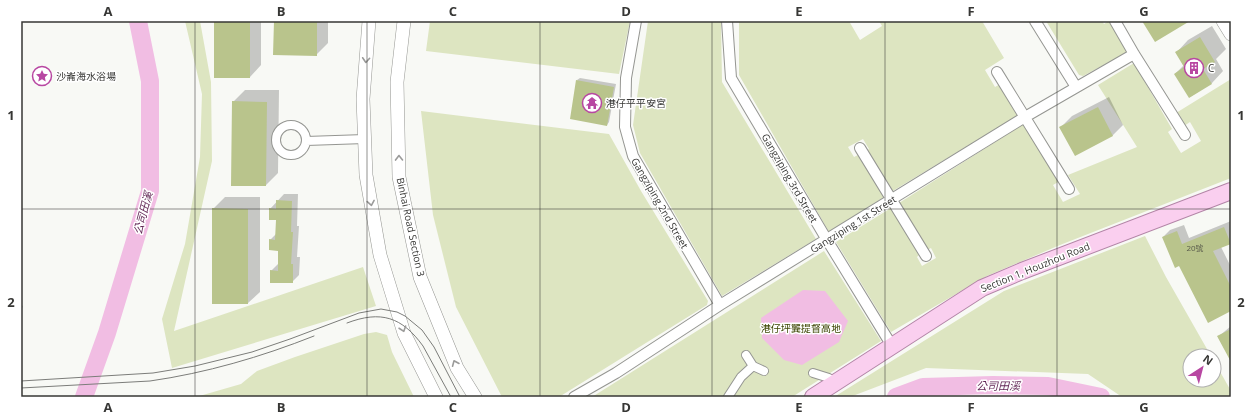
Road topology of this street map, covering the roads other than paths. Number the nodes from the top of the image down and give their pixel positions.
1 (369, 21) edge
2 (404, 21) edge
3 (636, 21) edge
4 (727, 21) edge
5 (1035, 21) edge
6 (1115, 21) edge
7 (1223, 21) edge
8 (1231, 34) edge
9 (1134, 54) junction
10 (997, 72) dead end
11 (1076, 87) junction
12 (1025, 117) junction
13 (1185, 135) dead end
14 (364, 138) junction
15 (306, 141) dead end
16 (860, 148) dead end
17 (1069, 189) dead end
18 (1231, 191) edge
19 (891, 200) junction
20 (827, 240) junction
21 (926, 256) dead end
22 (720, 305) junction
23 (892, 346) junction
24 (746, 355) dead end
25 (754, 366) junction
26 (764, 371) dead end
27 (813, 373) dead end
28 (829, 378) dead end
29 (436, 397) edge
30 (475, 397) edge
31 (574, 397) edge
32 (728, 397) edge
33 (813, 397) edge

1 -> 14 street
30 -> 2 street, Binhai Road Section 3
3 - 22 street, Gangziping 2nd Street
4 - 20 street, Gangziping 3rd Street
5 - 11 street
6 - 9 street
7 - 8 street
9 - 11 street, Gangziping 1st Street
9 - 13 street
10 - 12 street
11 - 12 street, Gangziping 1st Street
12 - 17 street
12 - 19 street, Gangziping 1st Street
14 - 15 street
14 -> 29 street
16 - 19 street
18 - 23 main road, Section 1, Houzhou Road
19 - 20 street, Gangziping 1st Street
19 - 21 street
20 - 22 street, Gangziping 1st Street
20 - 23 street, Gangziping 3rd Street
22 - 31 street, Gangziping 1st Street
23 - 33 main road, Section 1, Houzhou Road
24 - 25 street
25 - 26 street
25 - 32 street
27 - 28 street

